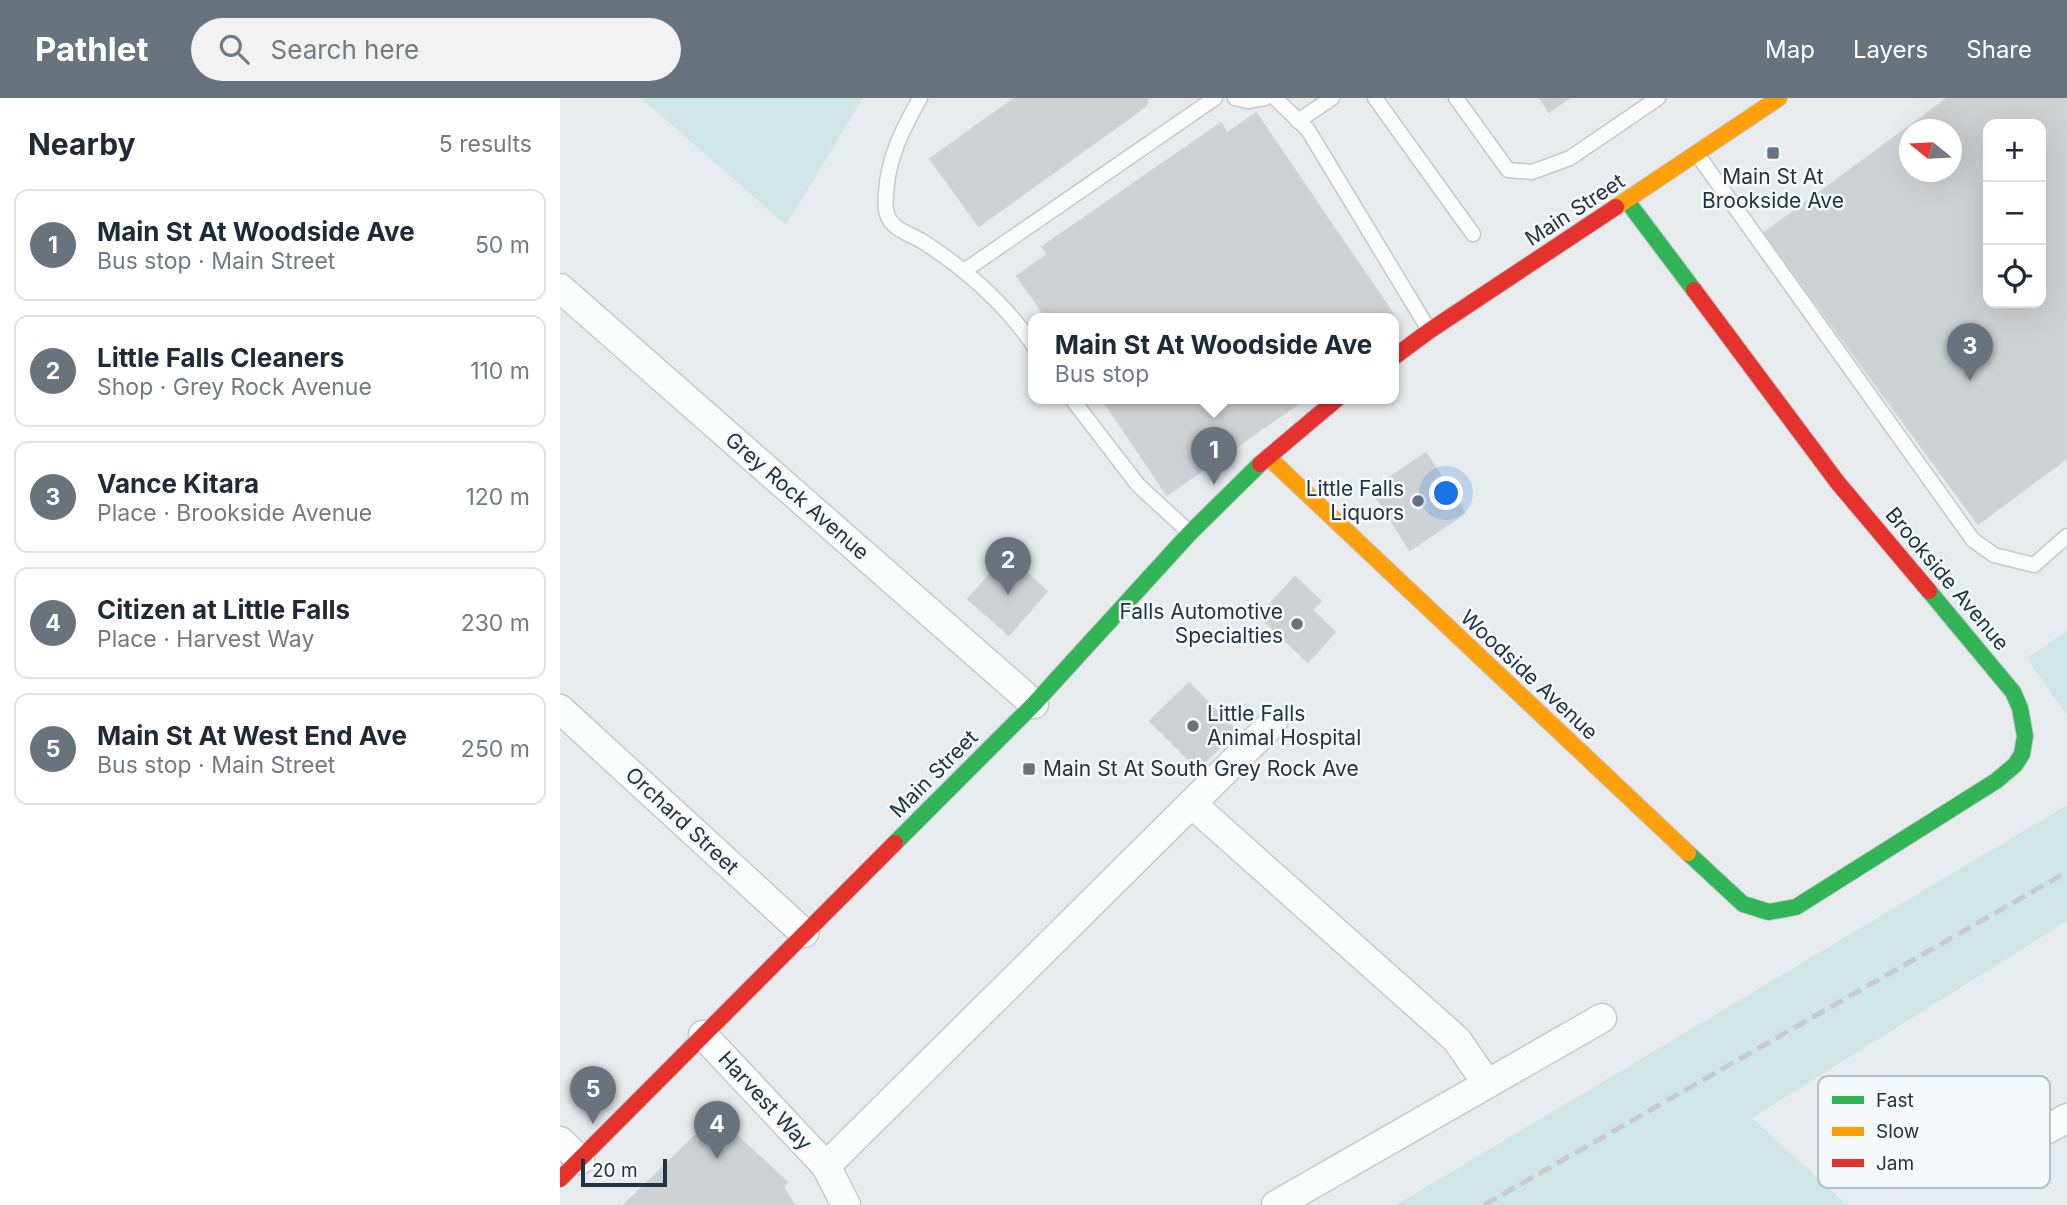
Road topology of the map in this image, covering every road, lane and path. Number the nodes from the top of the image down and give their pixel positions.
1 (920, 98) edge
2 (1215, 98) edge
3 (1235, 98) edge
4 (1265, 98) edge
5 (1275, 98) edge
6 (1332, 98) edge
7 (1375, 98) edge
8 (1456, 98) edge
9 (1658, 98) edge
10 (1779, 98) edge
11 (1298, 121) junction
12 (1697, 154) junction
13 (1627, 201) junction
14 (1473, 234) dead end
15 (964, 271) junction
16 (560, 288) edge
17 (1429, 331) junction
18 (1028, 338) edge
19 (1399, 353) edge
20 (1076, 404) edge
21 (1330, 404) edge
22 (1268, 457) junction
23 (1190, 533) junction
24 (2067, 536) edge
25 (1034, 704) junction
26 (560, 709) edge
27 (1273, 723) dead end
28 (1192, 804) junction
29 (1769, 912) joint
30 (804, 933) junction
31 (1602, 1018) dead end
32 (703, 1035) junction
33 (1487, 1084) junction
34 (570, 1151) edge
35 (826, 1166) junction
36 (560, 1179) edge
37 (846, 1205) edge
38 (1276, 1205) edge

1 - 15 lane
2 - 15 lane
3 - 4 lane
5 - 11 lane
6 - 11 lane
7 - 14 lane
8 - 9 lane
10 - 12 street, Main Street
11 - 17 lane
12 - 13 street, Main Street
12 - 24 lane
13 - 17 street, Main Street
13 - 29 street, Brookside Avenue
15 - 18 lane
16 - 25 street, Grey Rock Avenue
17 - 19 street, Main Street
20 - 23 lane
21 - 22 street, Main Street
22 - 23 street, Main Street
22 - 29 street, Woodside Avenue
23 - 25 street, Main Street
25 - 30 street, Main Street
26 - 30 street, Orchard Street
27 - 28 street
28 - 33 street
28 - 35 street
30 - 32 street, Main Street
31 - 33 street
32 - 34 street, Main Street
32 - 35 street, Harvest Way
33 - 38 street
34 - 36 street, Main Street
35 - 37 street, Harvest Way

